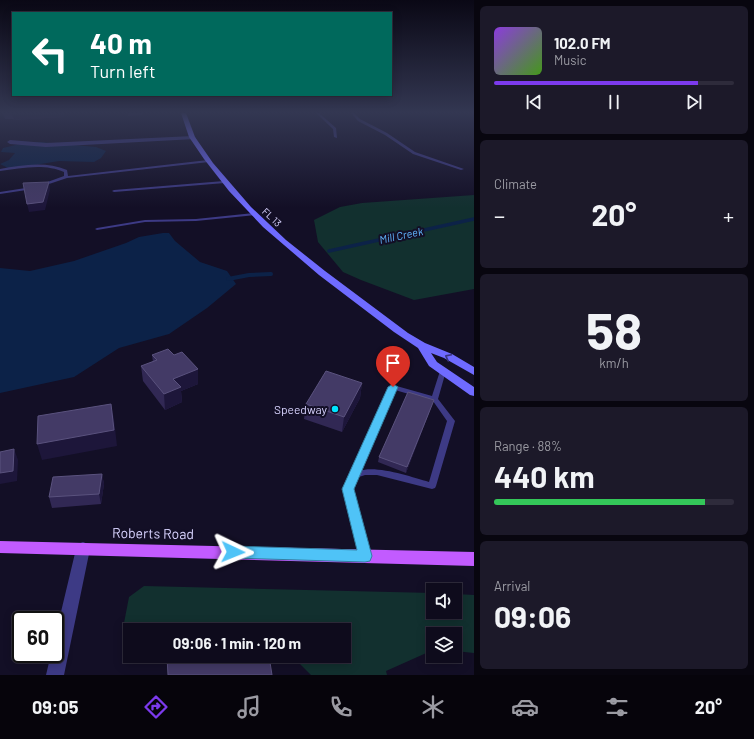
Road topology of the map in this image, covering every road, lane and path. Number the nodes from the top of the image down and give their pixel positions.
1 (40, 144) edge
2 (56, 144) edge
3 (197, 144) edge
4 (401, 144) edge
5 (208, 162) junction
6 (462, 169) dead end
7 (0, 170) edge
8 (66, 177) junction
9 (224, 182) junction
10 (114, 191) dead end
11 (0, 193) edge
12 (254, 214) junction
13 (97, 229) dead end
14 (421, 345) junction
15 (444, 371) junction
16 (474, 372) edge
17 (474, 392) edge
18 (435, 399) junction
19 (353, 476) junction
20 (0, 547) edge
21 (83, 549) junction
22 (365, 556) junction
23 (474, 559) edge
24 (55, 675) edge

1 - 2 street
3 - 5 main road, FL 13
4 - 6 lane
5 - 8 lane
5 - 9 main road, FL 13
7 - 8 lane
8 - 11 lane
9 - 10 lane
9 - 12 main road, FL 13
12 - 13 lane
12 - 14 main road, FL 13
14 - 15 main road
16 -> 14 main road
15 - 17 main road
15 - 18 lane
18 - 19 lane
18 - 19 lane
19 - 22 lane
20 - 21 main road, Roberts Road
21 - 22 main road, Roberts Road
21 - 24 street
22 - 23 main road, Roberts Road

